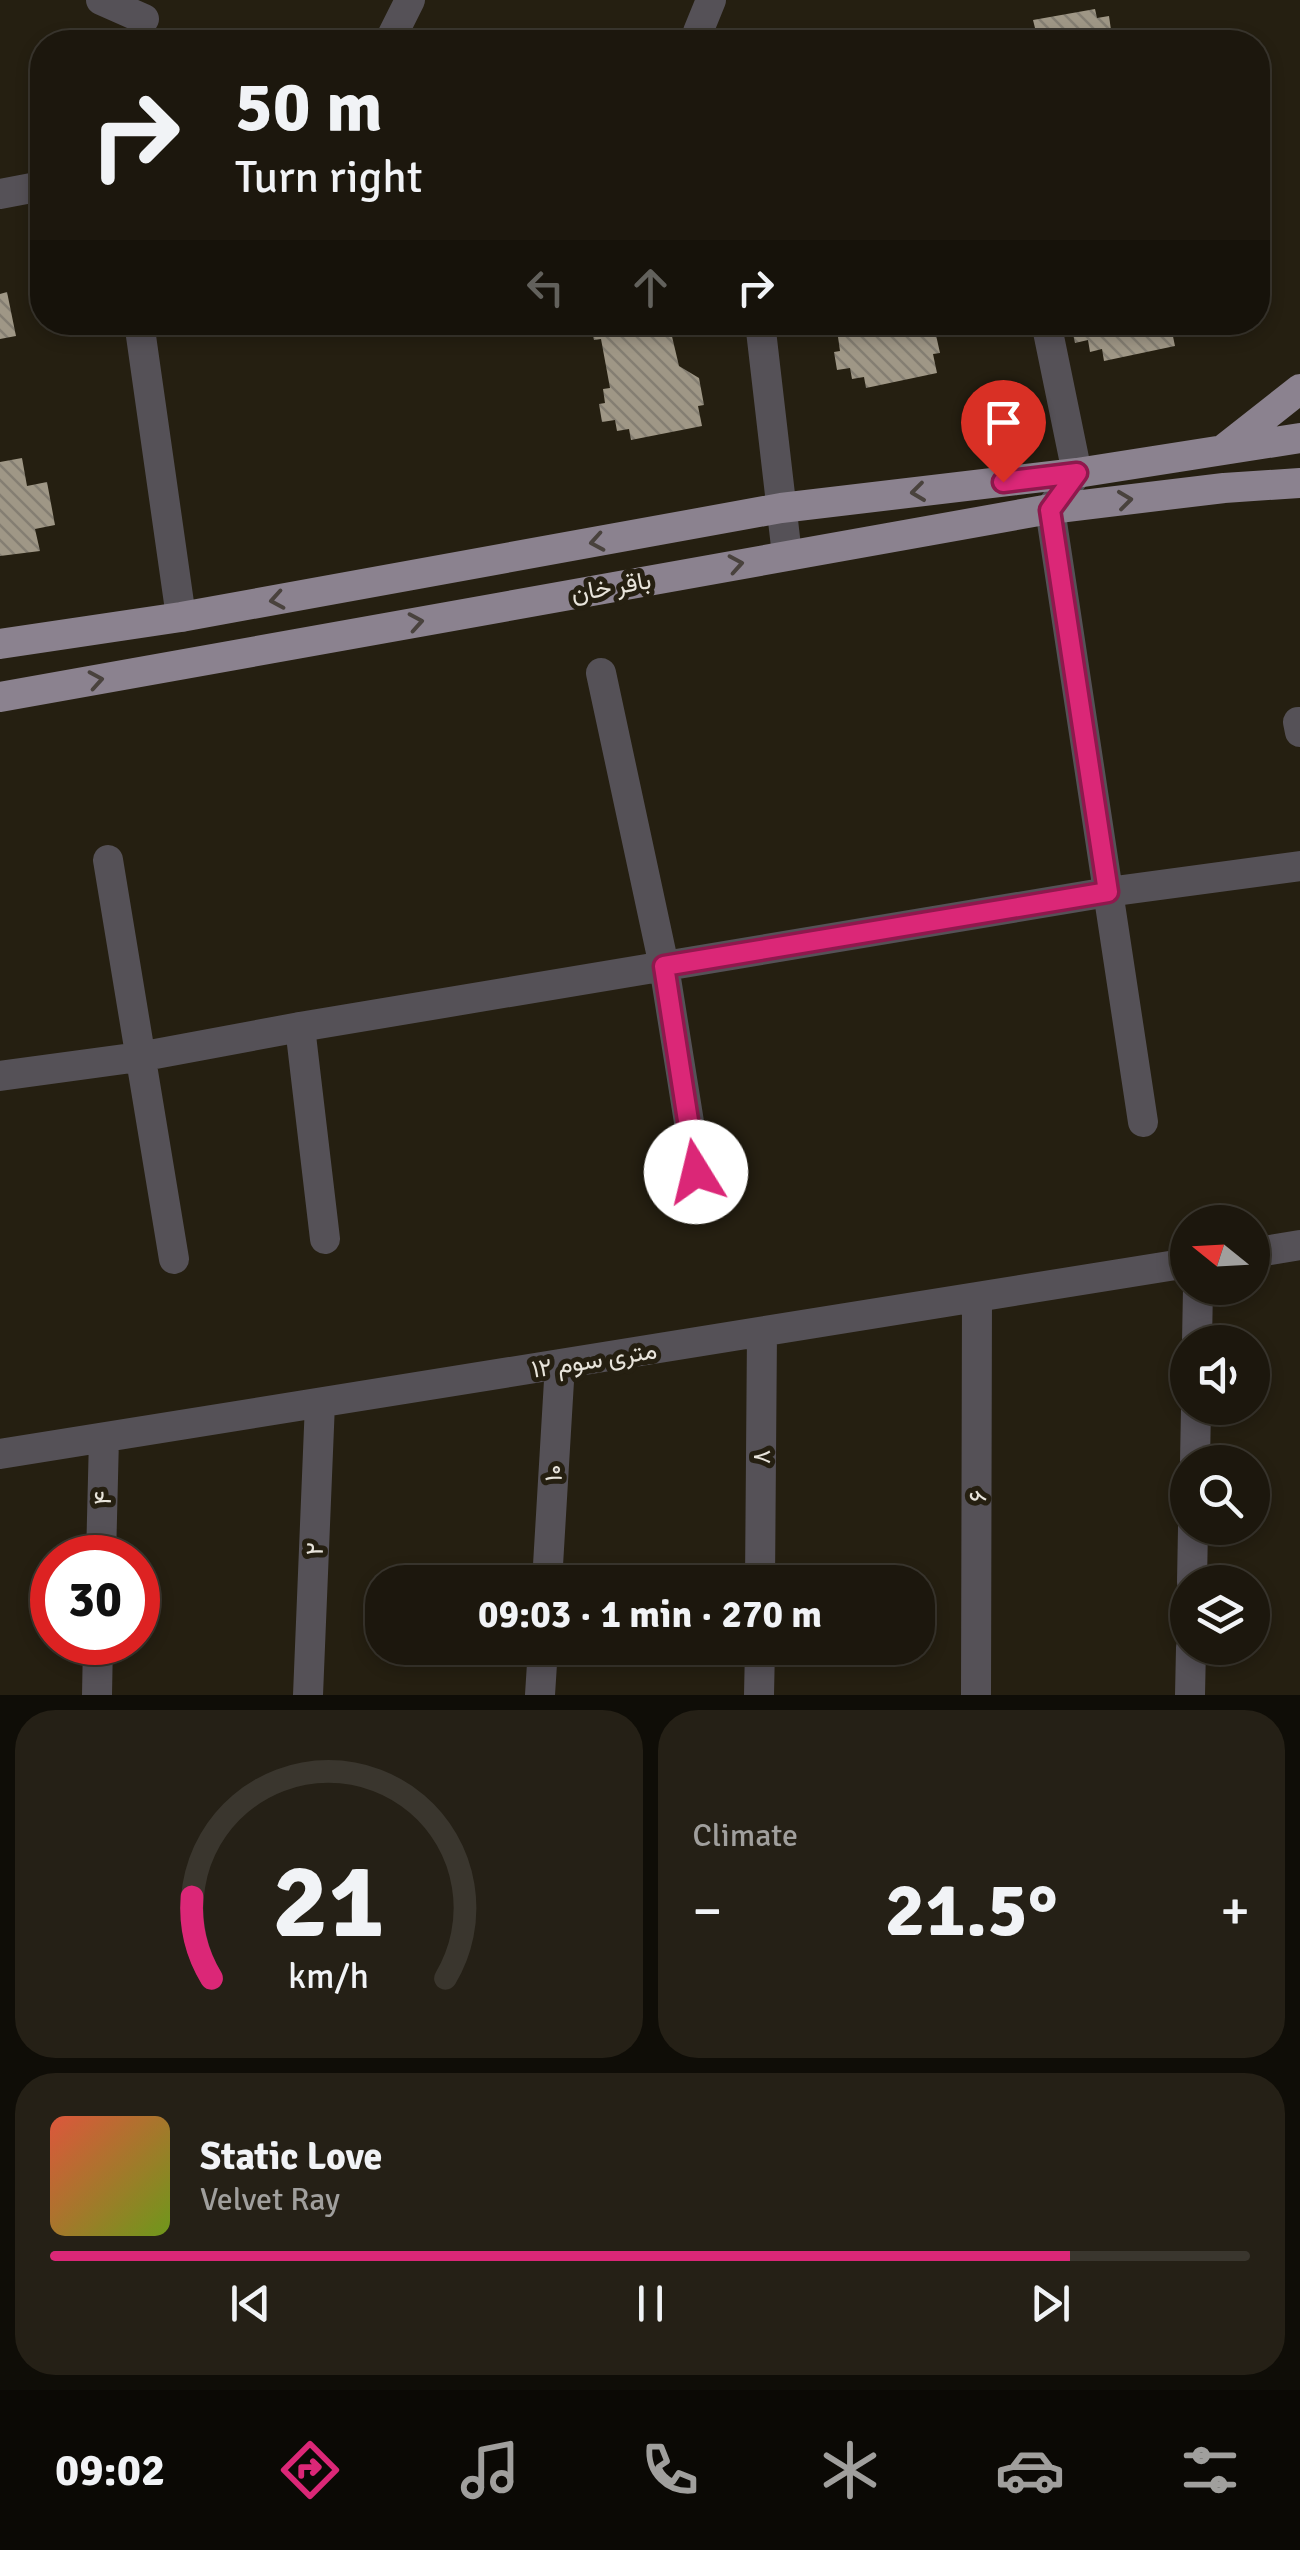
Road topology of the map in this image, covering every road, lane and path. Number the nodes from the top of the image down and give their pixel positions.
1 (101, 0) edge
2 (410, 0) edge
3 (711, 0) edge
4 (143, 20) edge
5 (395, 30) edge
6 (699, 30) edge
7 (30, 188) edge
8 (0, 194) edge
9 (141, 335) edge
10 (761, 335) edge
11 (1049, 335) edge
12 (1300, 389) edge
13 (1300, 438) edge
14 (1222, 450) junction
15 (1077, 473) junction
16 (1300, 483) edge
17 (1224, 488) junction
18 (1300, 502) edge
19 (781, 508) junction
20 (1050, 510) junction
21 (787, 554) junction
22 (181, 617) junction
23 (0, 644) edge
24 (601, 672) dead end
25 (0, 697) edge
26 (108, 860) dead end
27 (1300, 866) edge
28 (1108, 892) junction
29 (664, 966) junction
30 (300, 1027) junction
31 (139, 1058) junction
32 (0, 1076) edge
33 (1143, 1122) dead end
34 (696, 1172) dead end
35 (325, 1239) dead end
36 (1300, 1245) edge
37 (1270, 1250) edge
38 (174, 1259) dead end
39 (1170, 1266) edge
40 (977, 1297) junction
41 (762, 1332) junction
42 (560, 1364) junction
43 (320, 1403) junction
44 (104, 1438) junction
45 (0, 1454) edge
46 (101, 1535) edge
47 (548, 1565) edge
48 (760, 1565) edge
49 (97, 1665) edge
50 (542, 1665) edge
51 (760, 1665) edge
52 (1191, 1665) edge
53 (96, 1695) edge
54 (308, 1695) edge
55 (540, 1695) edge
56 (760, 1695) edge
57 (976, 1695) edge
58 (1190, 1695) edge

1 - 4 street
2 - 5 street
3 - 6 street
7 - 8 street
9 - 22 street
10 - 19 street
11 - 15 street
12 - 14 main road
13 - 14 main road, باقر خان
14 - 15 main road, باقر خان
15 -> 19 main road, باقر خان
15 - 20 street
16 - 17 main road
17 - 18 main road
20 -> 17 main road, باقر خان
19 - 21 street
19 -> 22 main road, باقر خان
20 - 21 main road, باقر خان
20 - 28 street
25 -> 21 main road, باقر خان
22 - 23 main road, باقر خان
24 - 29 street
26 - 31 street
27 - 28 street
28 - 29 street
28 - 33 street
29 - 30 street
29 - 34 street
30 - 31 street
30 - 35 street
31 - 32 street
31 - 38 street
36 - 37 street
39 - 40 street, ۱۲ متری سوم
40 - 41 street, ۱۲ متری سوم
40 - 57 street, ۶
41 - 42 street, ۱۲ متری سوم
41 - 48 street, ۸
42 - 43 street, ۱۲ متری سوم
42 - 47 street, ۱۰
43 - 44 street, ۱۲ متری سوم
43 - 54 street, ۲
44 - 45 street, ۱۲ متری سوم
44 - 46 street, ۴
49 - 53 street
50 - 55 street
51 - 56 street
52 - 58 street

